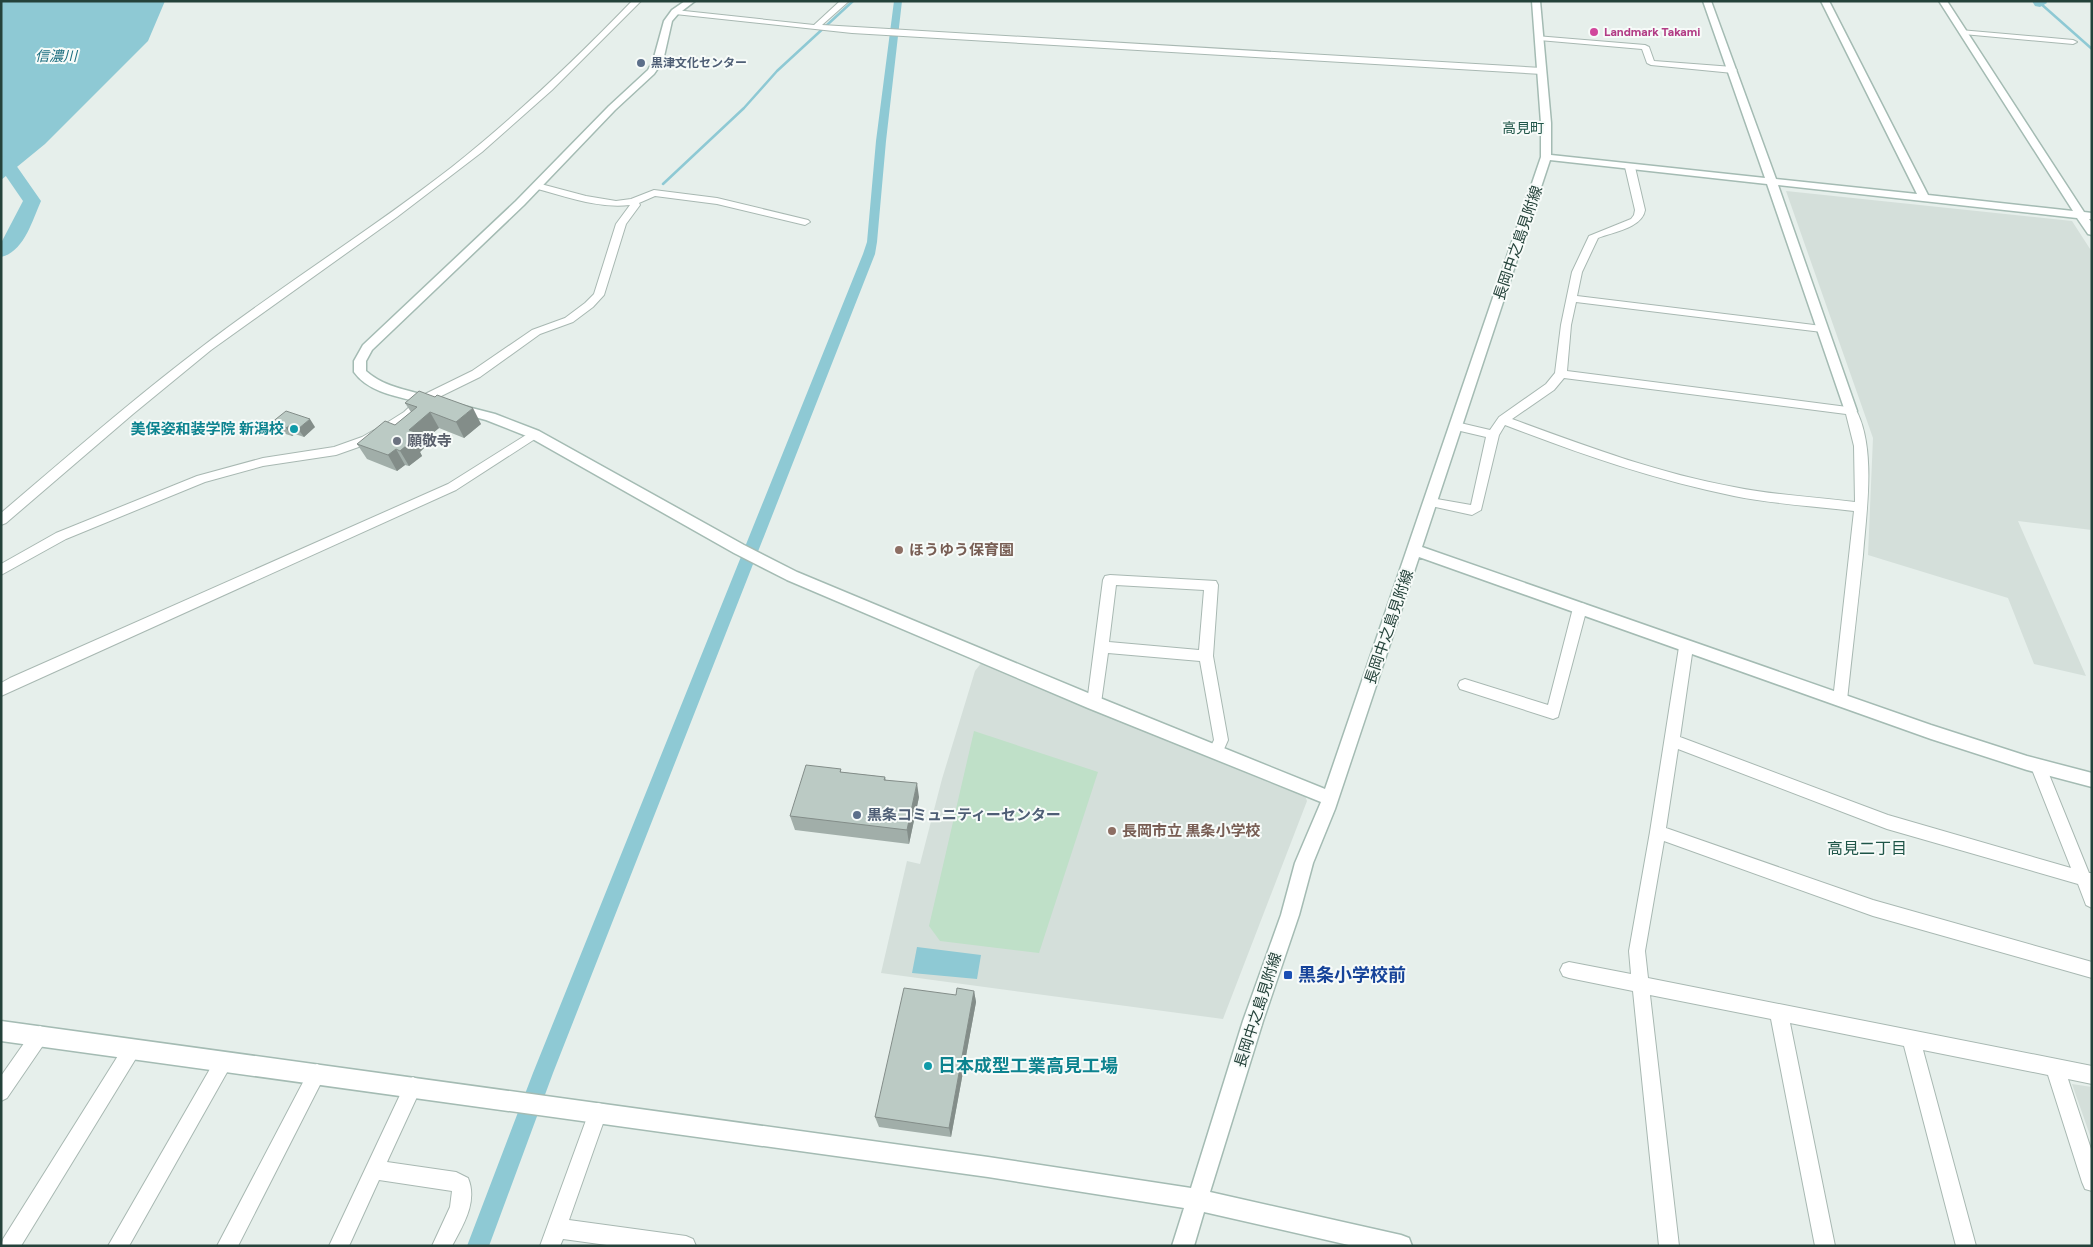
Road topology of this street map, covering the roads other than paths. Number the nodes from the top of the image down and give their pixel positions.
1 (637, 1) edge
2 (691, 1) edge
3 (845, 1) edge
4 (1536, 1) edge
5 (1707, 1) edge
6 (1825, 1) edge
7 (1943, 1) edge
8 (675, 12) junction
9 (816, 27) junction
10 (1963, 32) junction
11 (1539, 38) junction
12 (2073, 42) dead end
13 (1733, 70) junction
14 (1542, 71) junction
15 (1546, 157) junction
16 (1630, 167) junction
17 (1772, 182) junction
18 (537, 186) junction
19 (1924, 198) junction
20 (633, 202) junction
21 (2086, 215) edge
22 (805, 222) dead end
23 (2092, 232) edge
24 (1571, 298) junction
25 (1822, 329) junction
26 (1561, 374) junction
27 (425, 399) junction
28 (1851, 411) junction
29 (1503, 420) junction
30 (1456, 426) junction
31 (534, 434) junction
32 (1493, 435) junction
33 (1431, 502) junction
34 (1861, 507) junction
35 (1, 520) edge
36 (1416, 550) junction
37 (1, 570) edge
38 (1580, 608) junction
39 (1101, 647) junction
40 (1686, 647) junction
41 (1206, 656) junction
42 (1465, 685) dead end
43 (1, 690) edge
44 (1840, 700) junction
45 (1094, 703) junction
46 (1673, 741) junction
47 (1216, 752) junction
48 (2039, 767) junction
49 (2092, 780) edge
50 (1329, 798) junction
51 (1658, 832) junction
52 (2088, 880) edge
53 (2092, 900) edge
54 (1570, 970) dead end
55 (2092, 970) edge
56 (1641, 984) junction
57 (1779, 1013) junction
58 (1, 1031) edge
59 (40, 1035) junction
60 (1911, 1039) junction
61 (132, 1049) junction
62 (224, 1061) junction
63 (2055, 1068) junction
64 (317, 1073) junction
65 (2092, 1074) edge
66 (413, 1086) junction
67 (1, 1092) edge
68 (598, 1112) junction
69 (375, 1170) junction
70 (2092, 1182) edge
71 (1199, 1200) junction
72 (553, 1237) edge
73 (10, 1246) edge
74 (118, 1246) edge
75 (227, 1246) edge
76 (339, 1246) edge
77 (442, 1246) edge
78 (686, 1246) edge
79 (1183, 1246) edge
80 (1401, 1246) edge
81 (1669, 1246) edge
82 (1825, 1246) edge
83 (1966, 1246) edge

1 - 35 street
2 - 8 street
3 - 9 street
4 - 11 street, 長岡中之島見附線
5 - 13 street
6 - 19 street
7 - 10 street
8 - 9 street
8 - 18 street
9 - 14 street
10 - 12 street
10 - 21 street
11 - 13 street
11 - 14 street, 長岡中之島見附線
13 - 17 street
14 - 15 street, 長岡中之島見附線
15 - 16 street
15 - 30 street, 長岡中之島見附線
16 - 17 street
16 - 24 street
17 - 19 street
17 - 25 street
18 - 20 street
18 - 27 street
19 - 21 street
20 - 22 street
20 - 27 street
21 - 23 street
24 - 25 street
24 - 26 street
25 - 28 street
26 - 28 street
26 - 29 street
27 - 31 street
27 - 37 street
28 - 34 street
29 - 32 street
29 - 34 street
30 - 32 street
30 - 33 street, 長岡中之島見附線
31 - 43 street
31 - 45 street
32 - 33 street
33 - 36 street, 長岡中之島見附線
34 - 44 street
36 - 38 street
36 - 50 street, 長岡中之島見附線
38 - 40 street
38 - 42 street
39 - 41 street
39 - 41 street
39 - 45 street
40 - 44 street
40 - 46 street
41 - 47 street
44 - 48 street
45 - 47 street
46 - 51 street
46 - 52 street
47 - 50 street
48 - 49 street
48 - 52 street
50 - 71 street, 長岡中之島見附線
51 - 55 street
51 - 56 street
52 - 53 street
54 - 56 street
56 - 57 street
56 - 81 street
57 - 60 street
57 - 82 street
58 - 59 street
59 - 61 street
59 - 67 street
60 - 63 street
60 - 83 street
61 - 62 street
61 - 73 street
62 - 64 street
62 - 74 street
63 - 65 street
63 - 70 street
64 - 66 street
64 - 75 street
66 - 68 street
66 - 69 street
68 - 71 street
68 - 72 street
69 - 76 street
69 - 77 street
71 - 79 street, 長岡中之島見附線
71 - 80 street
72 - 78 street

